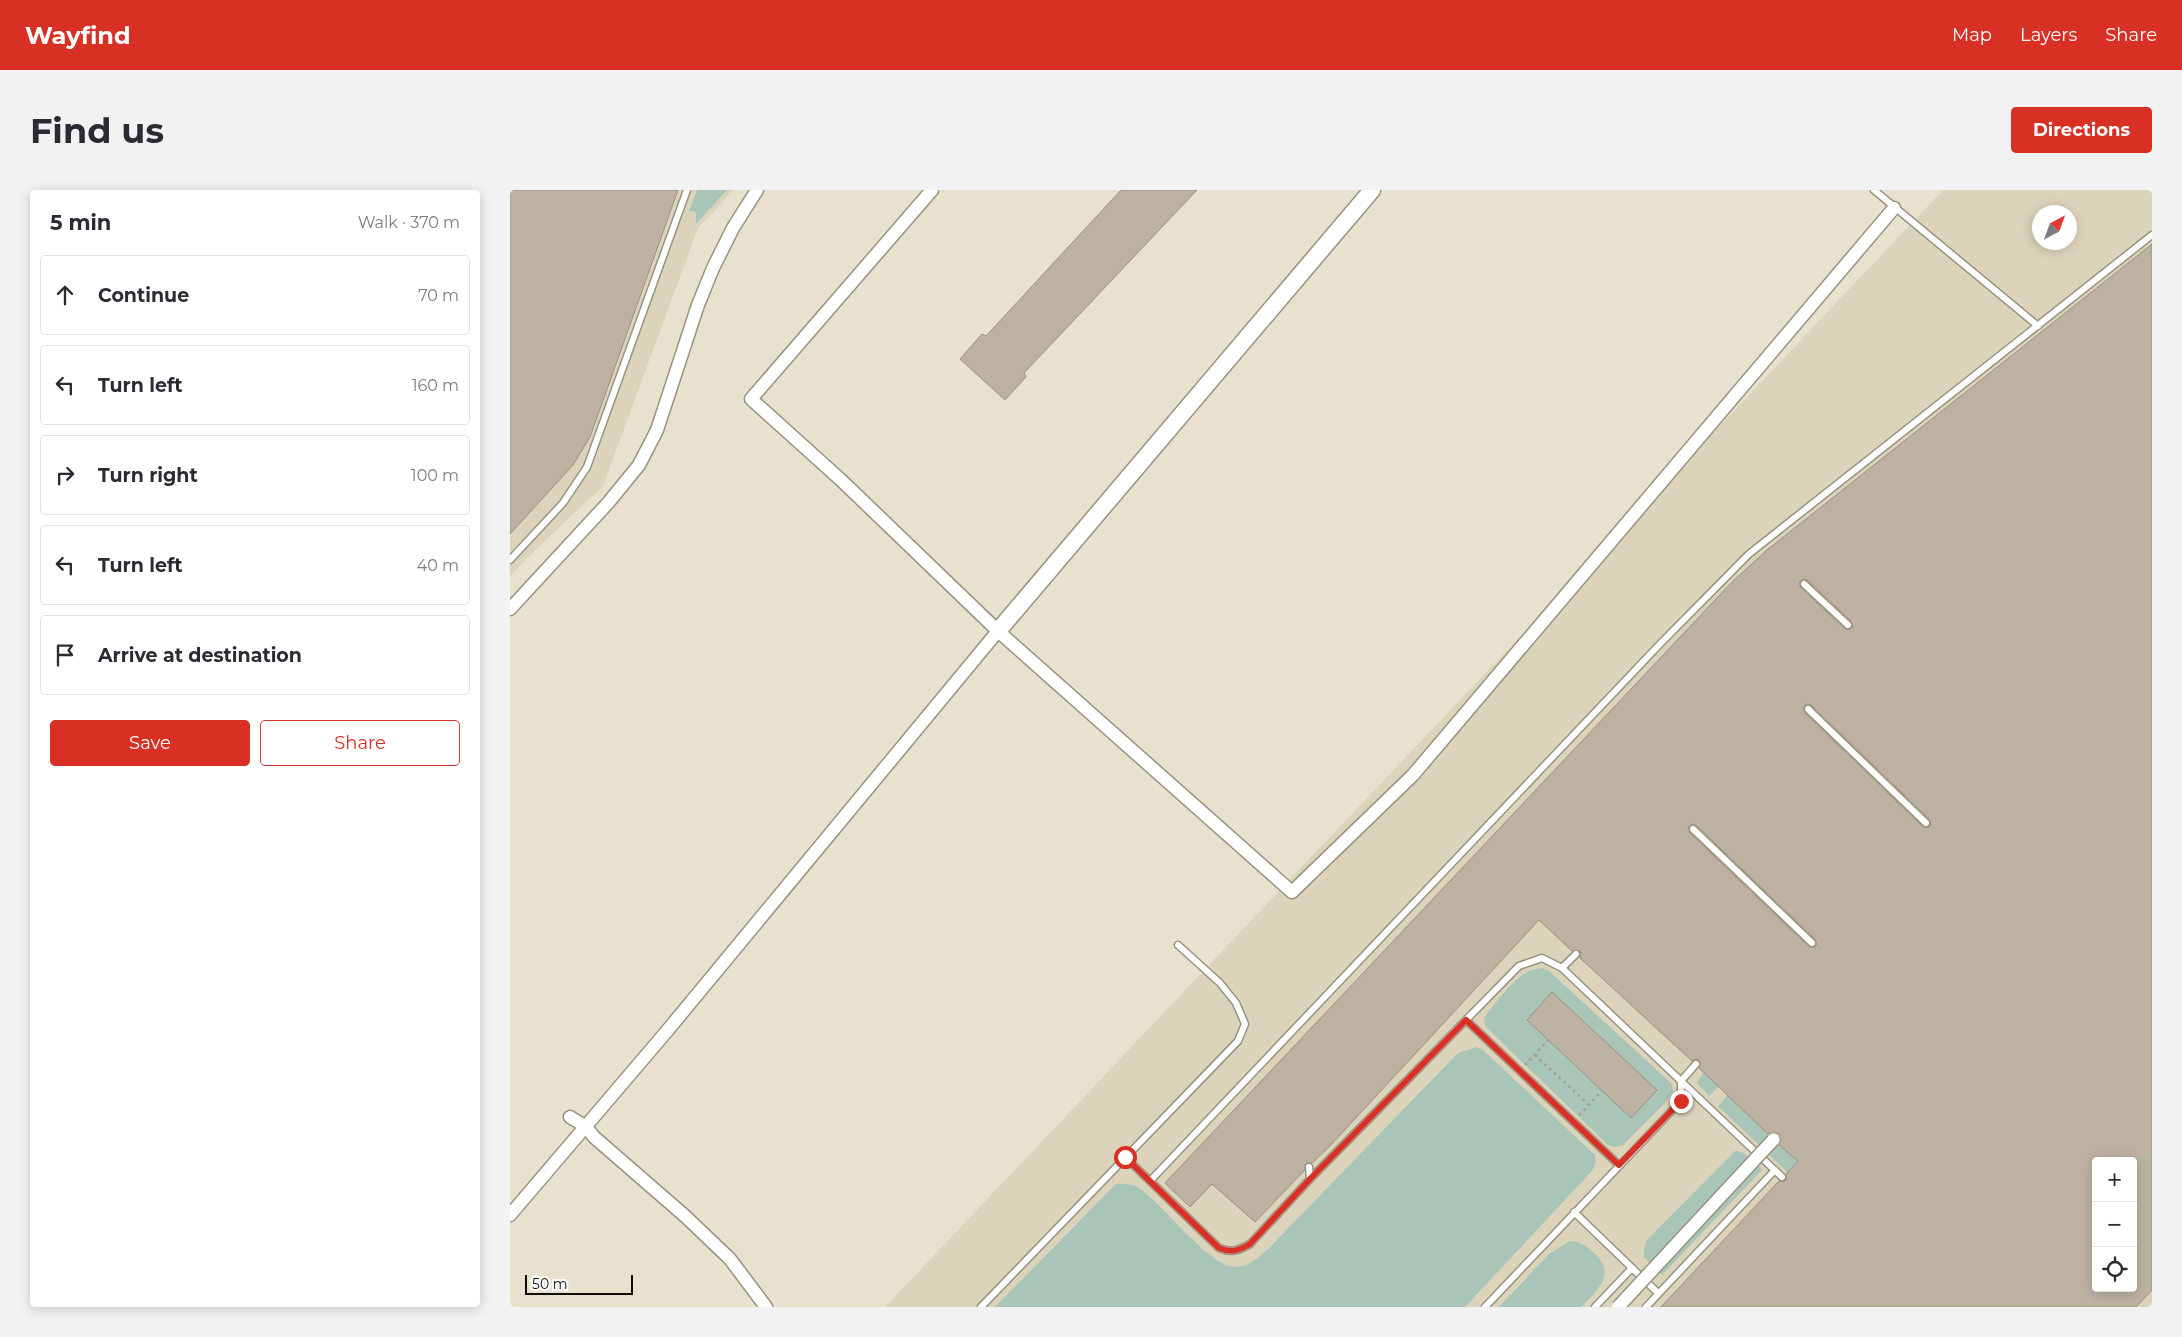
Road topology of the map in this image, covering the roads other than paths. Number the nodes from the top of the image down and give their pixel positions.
1 (687, 190) edge
2 (757, 190) edge
3 (932, 190) edge
4 (1372, 190) edge
5 (1874, 190) edge
6 (1894, 208) junction
7 (2152, 235) edge
8 (2038, 326) junction
9 (510, 560) edge
10 (1804, 584) dead end
11 (510, 609) edge
12 (1848, 625) dead end
13 (998, 631) junction
14 (1808, 709) dead end
15 (1926, 823) dead end
16 (1694, 829) dead end
17 (1812, 943) dead end
18 (1178, 945) dead end
19 (1576, 954) dead end
20 (1562, 968) junction
21 (1466, 1020) junction
22 (1696, 1064) dead end
23 (1681, 1081) junction
24 (570, 1117) dead end
25 (586, 1127) junction
26 (1773, 1140) dead end
27 (1125, 1157) junction
28 (1619, 1165) junction
29 (1309, 1167) dead end
30 (1775, 1170) junction
31 (1782, 1177) dead end
32 (1310, 1179) junction
33 (1150, 1181) junction
34 (1574, 1212) junction
35 (510, 1216) edge
36 (1632, 1268) junction
37 (1658, 1293) junction
38 (766, 1307) edge
39 (981, 1307) edge
40 (1485, 1307) edge
41 (1595, 1307) edge
42 (1618, 1307) edge
43 (1646, 1307) edge

1 - 9 lane
2 - 11 street
3 - 13 street
4 - 13 street
5 - 6 lane
6 - 8 lane
6 - 13 street
7 - 8 lane
8 - 33 lane
10 - 12 lane
13 - 25 street
14 - 15 lane
16 - 17 lane
18 - 27 lane
19 - 20 lane
20 - 21 lane
20 - 23 lane
21 - 28 lane
21 - 32 lane
22 - 23 lane
23 - 28 lane
23 - 30 lane
24 - 25 street
25 - 35 street
25 - 38 street
26 - 42 street, bridge
27 - 33 lane
27 - 39 lane
28 - 34 lane
29 - 32 lane
30 - 31 lane
30 - 37 lane
32 - 33 lane
34 - 36 lane
34 - 40 lane
36 - 37 lane
36 - 41 lane
37 - 43 lane

